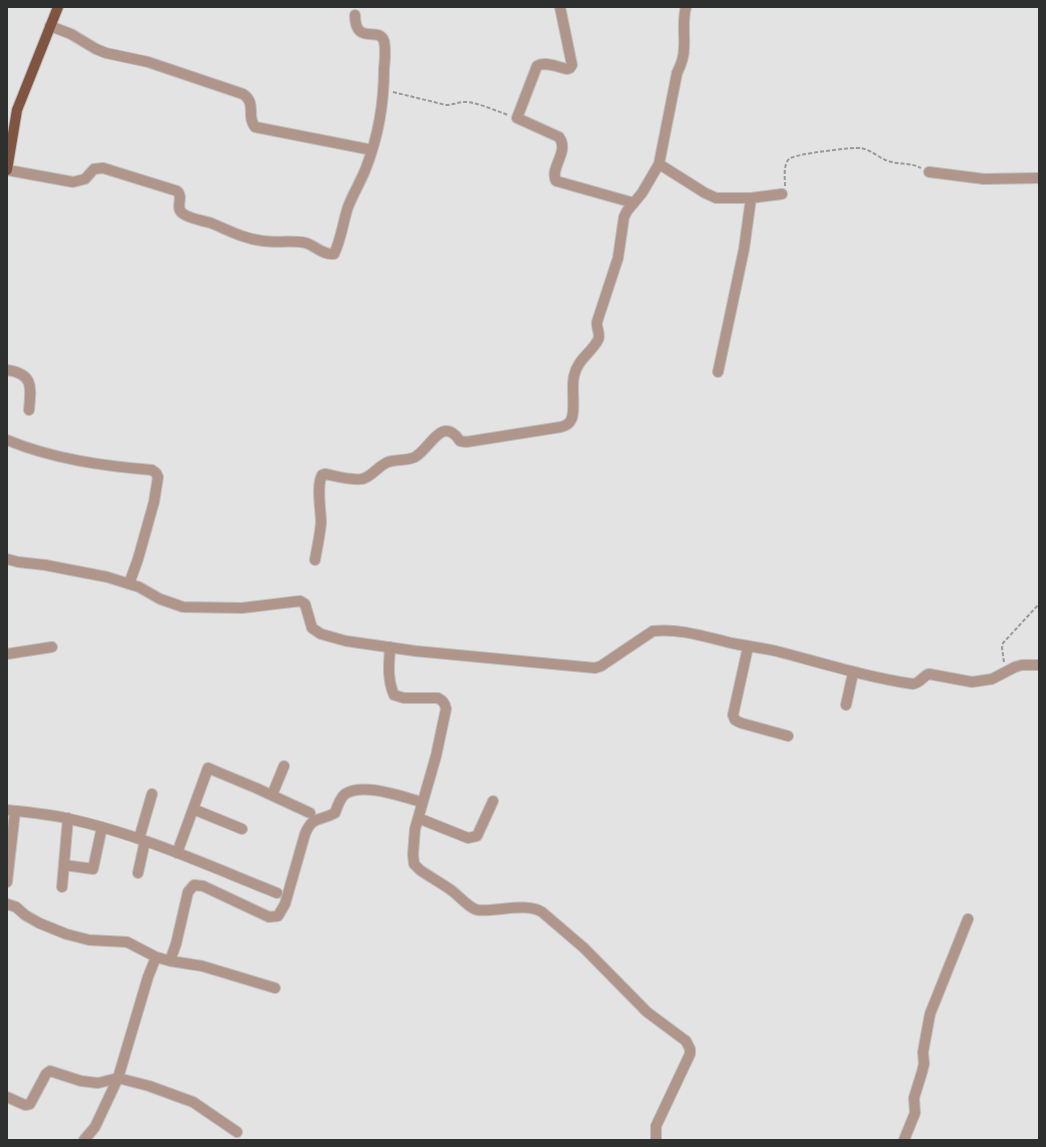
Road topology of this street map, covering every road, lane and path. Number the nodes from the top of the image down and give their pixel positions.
1 (58, 7) edge
2 (560, 7) edge
3 (686, 7) edge
4 (355, 15) dead end
5 (50, 26) junction
6 (384, 90) junction
7 (517, 118) junction
8 (372, 150) junction
9 (659, 164) junction
10 (7, 170) edge
11 (929, 172) joint
12 (1039, 178) edge
13 (782, 194) joint
14 (751, 198) junction
15 (634, 203) junction
16 (7, 370) edge
17 (718, 372) dead end
18 (29, 410) dead end
19 (7, 440) edge
20 (7, 558) edge
21 (315, 560) dead end
22 (129, 584) junction
23 (1039, 604) edge
24 (748, 646) junction
25 (52, 647) dead end
26 (390, 647) junction
27 (7, 654) edge
28 (1039, 665) edge
29 (1005, 672) junction
30 (853, 673) junction
31 (846, 705) dead end
32 (788, 736) dead end
33 (284, 766) dead end
34 (152, 794) dead end
35 (272, 795) junction
36 (493, 801) dead end
37 (422, 802) junction
38 (193, 809) junction
39 (11, 810) edge
40 (310, 813) dead end
41 (68, 818) junction
42 (418, 818) junction
43 (102, 827) junction
44 (242, 829) dead end
45 (142, 840) junction
46 (177, 853) junction
47 (64, 865) junction
48 (138, 873) dead end
49 (7, 882) edge
50 (62, 887) dead end
51 (276, 893) dead end
52 (7, 904) edge
53 (968, 919) dead end
54 (156, 957) junction
55 (170, 961) junction
56 (275, 988) dead end
57 (118, 1078) junction
58 (7, 1097) edge
59 (236, 1132) dead end
60 (84, 1140) edge
61 (656, 1140) edge
62 (904, 1140) edge

1 - 5 main road
2 - 7 street
3 - 9 street
4 - 6 street
5 - 8 street
5 - 10 main road
6 - 7 path
6 - 8 street
7 - 15 street
8 - 10 street
9 - 14 street
9 - 15 street
11 - 12 street
11 - 13 path
13 - 14 street
14 - 17 street
15 - 21 street
16 - 18 street
19 - 22 street
20 - 22 street
22 - 26 street
23 - 29 path
24 - 26 street
24 - 30 street
24 - 32 street
25 - 27 street
26 - 37 street
28 - 29 street
29 - 30 street
30 - 31 street
33 - 35 street
34 - 45 street
35 - 38 street
35 - 40 street
36 - 42 street
37 - 42 street
37 - 55 street
38 - 44 street
38 - 46 street
39 - 41 street
39 - 49 street
41 - 43 street
41 - 47 street
42 - 61 street
43 - 45 street
43 - 47 street
45 - 46 street
45 - 48 street
46 - 51 street
47 - 50 street
52 - 54 street
53 - 62 street
54 - 55 street
54 - 57 street
55 - 56 street
57 - 58 street
57 - 59 street
57 - 60 street

